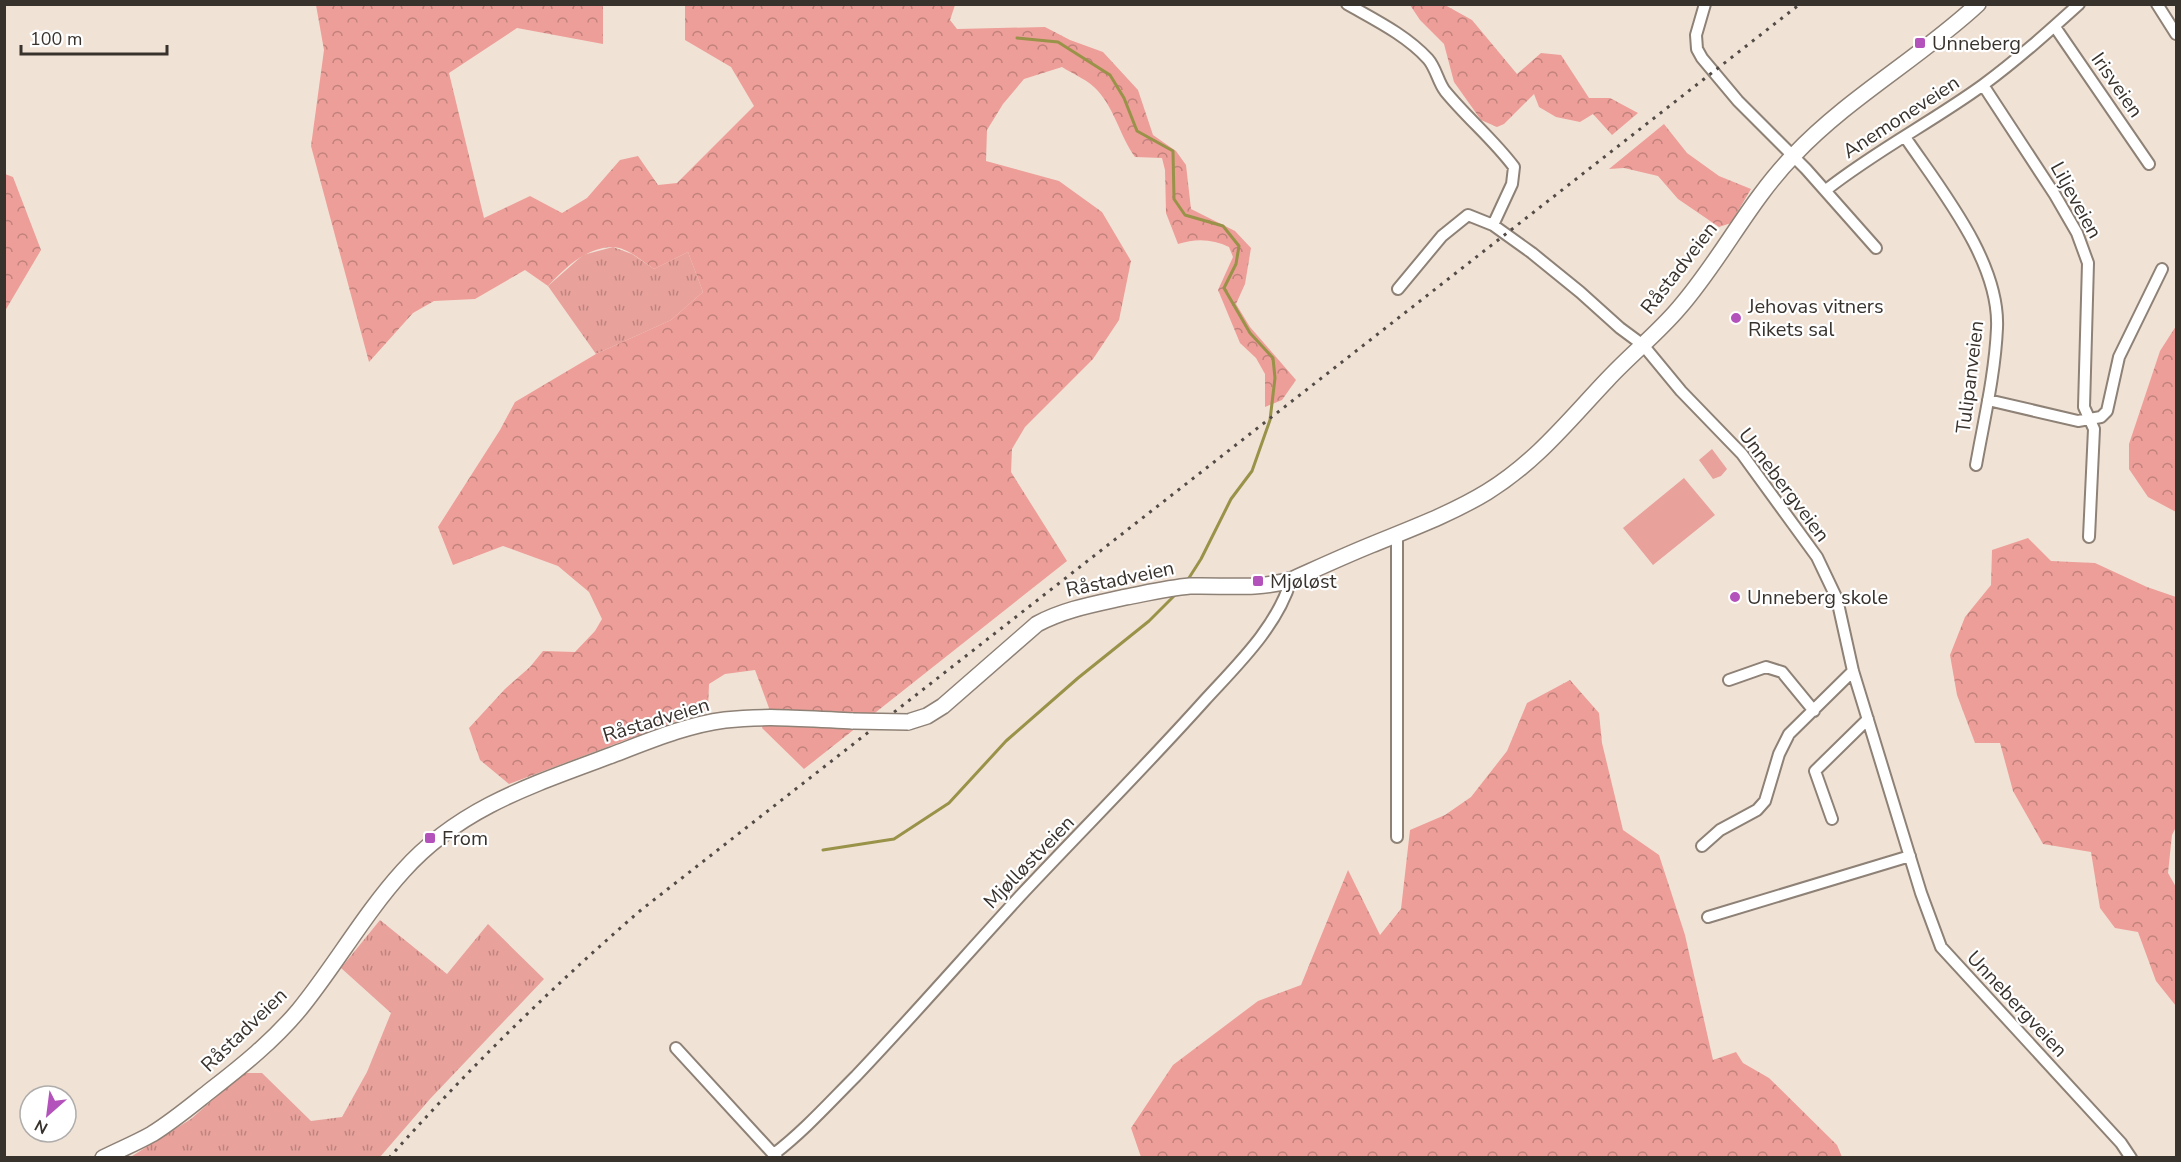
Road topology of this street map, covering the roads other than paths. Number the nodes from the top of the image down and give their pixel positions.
1 (1347, 4) edge
2 (1705, 4) edge
3 (1978, 4) edge
4 (2079, 4) edge
5 (2157, 4) edge
6 (2055, 27) junction
7 (2176, 34) edge
8 (1983, 85) junction
9 (1905, 137) junction
10 (1793, 155) junction
11 (2149, 164) dead end
12 (1826, 190) junction
13 (1493, 225) junction
14 (1876, 248) dead end
15 (2162, 268) dead end
16 (1398, 289) dead end
17 (1643, 345) junction
18 (1988, 400) junction
19 (2090, 418) junction
20 (1976, 465) dead end
21 (1397, 534) junction
22 (2089, 537) dead end
23 (1291, 580) junction
24 (1853, 670) junction
25 (1729, 680) dead end
26 (1814, 711) junction
27 (1869, 719) junction
28 (1832, 819) dead end
29 (1397, 837) dead end
30 (1702, 846) dead end
31 (1910, 856) junction
32 (1708, 918) dead end
33 (676, 1048) dead end
34 (775, 1156) edge
35 (103, 1158) edge
36 (2131, 1158) edge

1 - 13 street
2 - 10 street
3 - 10 main road, Råstadveien
4 - 6 street, Anemoneveien
5 - 7 street
6 - 8 street, Anemoneveien
6 - 11 street, Irisveien
8 - 9 street, Anemoneveien
8 - 19 street, Liljeveien
9 - 12 street, Anemoneveien
9 - 18 street, Tulipanveien
10 - 12 street
10 - 17 main road, Råstadveien
12 - 14 street
13 - 16 street, Unnebergveien
13 - 17 street, Unnebergveien
15 - 19 street
17 - 21 main road, Råstadveien
17 - 24 street, Unnebergveien
18 - 19 street
18 - 20 street, Tulipanveien
19 - 22 street, Liljeveien
21 - 23 main road, Råstadveien
21 - 29 street
23 - 34 street, Mjølløstveien
23 - 35 main road, Råstadveien, bridge
24 - 26 street
24 - 27 street, Unnebergveien
25 - 26 street
26 - 30 street
27 - 28 street
27 - 31 street, Unnebergveien
31 - 32 street
31 - 36 street, Unnebergveien
33 - 34 street, Mjølløstveien

